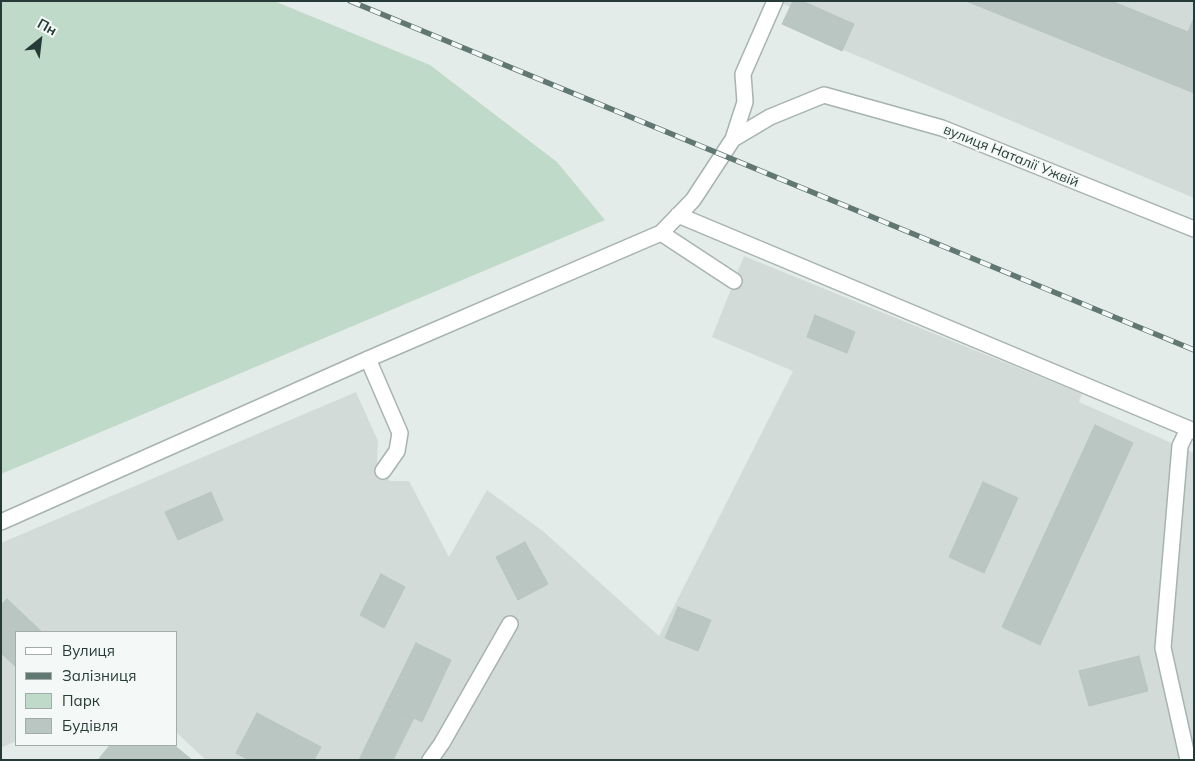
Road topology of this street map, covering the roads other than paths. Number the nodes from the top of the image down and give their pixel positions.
1 (775, 1) edge
2 (733, 138) junction
3 (678, 215) junction
4 (1194, 230) edge
5 (662, 233) junction
6 (734, 281) dead end
7 (368, 359) junction
8 (1191, 430) edge
9 (383, 471) dead end
10 (1, 522) edge
11 (510, 624) dead end
12 (430, 760) edge
13 (1188, 760) edge

1 - 2 street
2 - 3 street
2 - 4 street, вулиця Наталії Ужвій
3 - 5 street
3 - 8 street
5 - 6 street
5 - 7 street
7 - 9 street
7 - 10 street
8 - 13 street
11 - 12 street

